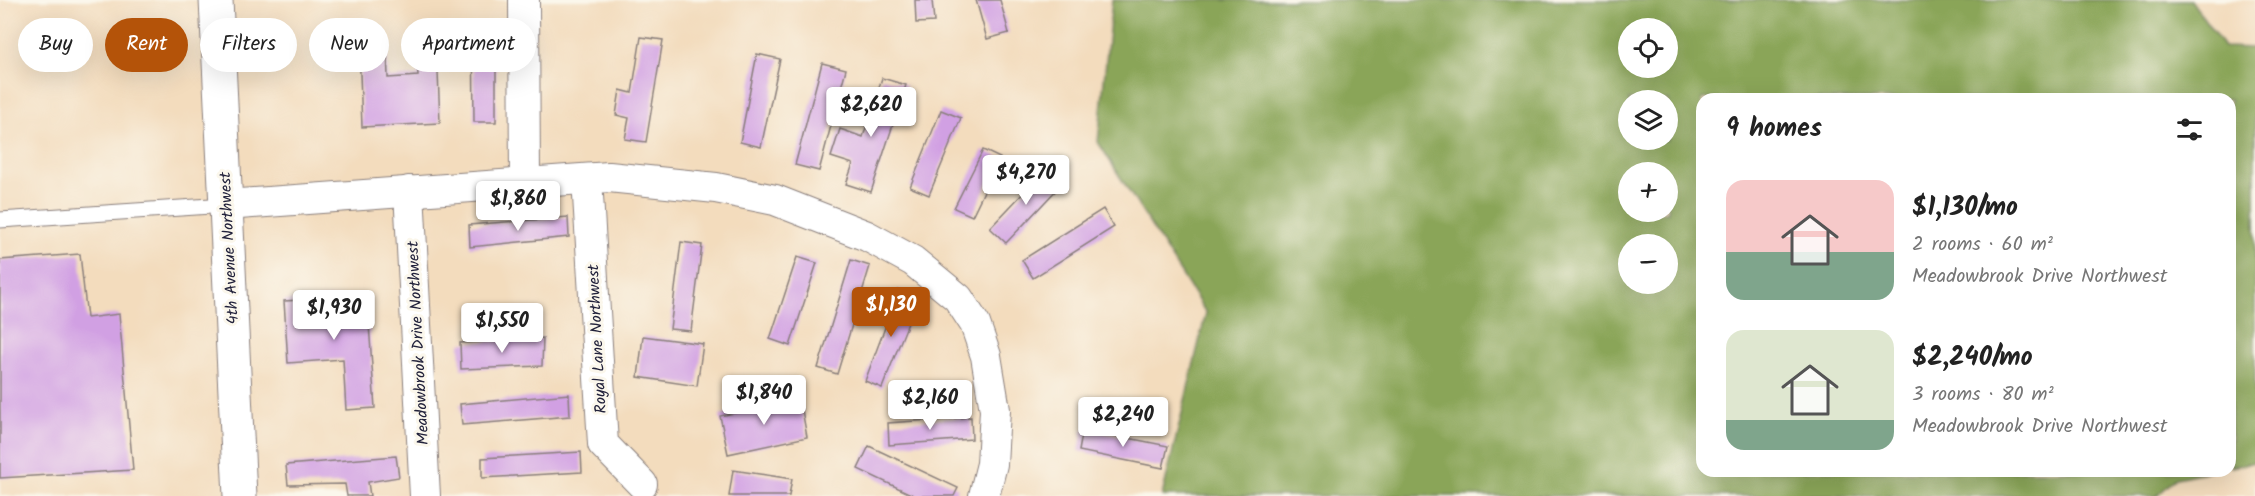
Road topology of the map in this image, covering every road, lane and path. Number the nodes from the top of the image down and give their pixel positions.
1 (216, 0) edge
2 (524, 0) edge
3 (587, 179) junction
4 (525, 184) junction
5 (409, 191) junction
6 (226, 205) junction
7 (0, 220) edge
8 (642, 484) dead end
9 (240, 496) edge
10 (425, 496) edge
11 (984, 496) edge

1 - 6 street, 4th Avenue Northwest
2 - 4 street
3 - 4 street
3 - 8 street, Royal Lane Northwest
3 - 11 street
4 - 5 street
5 - 6 street
5 - 10 street, Meadowbrook Drive Northwest
6 - 7 lane
6 - 9 street, 4th Avenue Northwest

